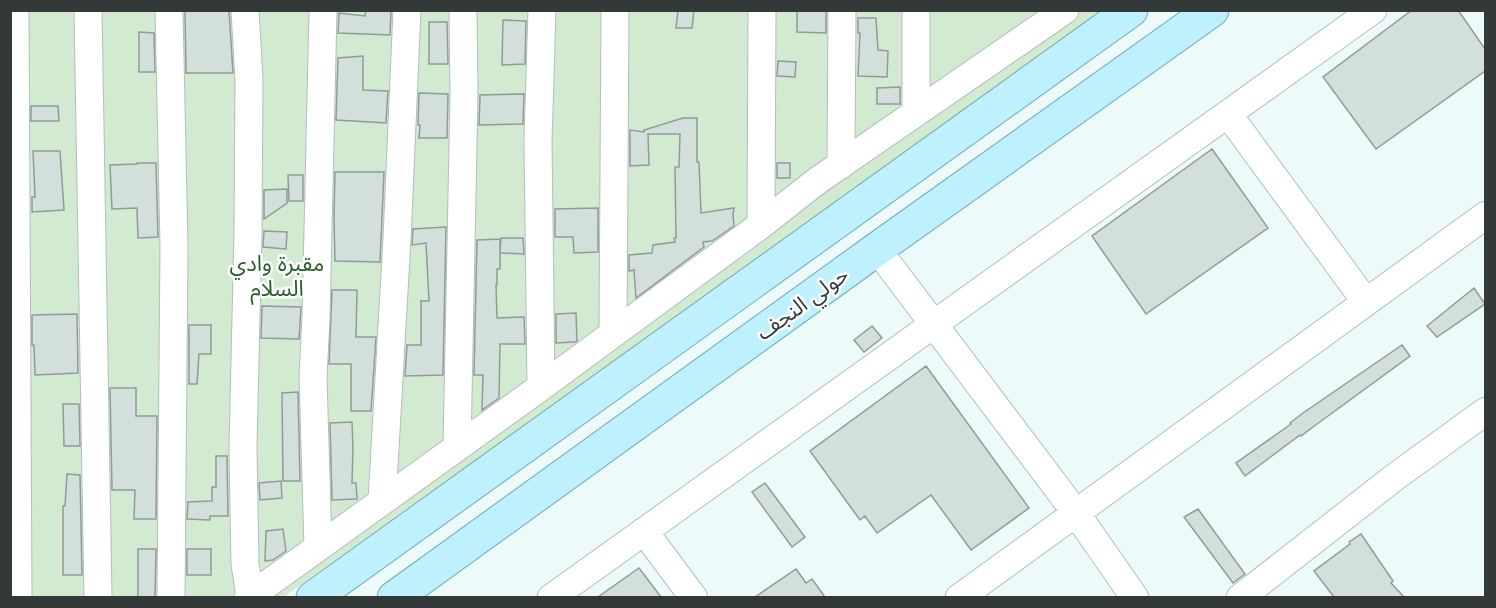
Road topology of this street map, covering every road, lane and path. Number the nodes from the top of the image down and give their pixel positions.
1 (15, 10) edge
2 (88, 10) edge
3 (169, 10) edge
4 (245, 10) edge
5 (322, 10) edge
6 (407, 10) edge
7 (463, 10) edge
8 (542, 10) edge
9 (615, 10) edge
10 (762, 10) edge
11 (842, 10) edge
12 (916, 10) edge
13 (1131, 10) edge
14 (1212, 10) edge
15 (1373, 10) edge
16 (1057, 14) edge
17 (916, 114) junction
18 (1228, 114) junction
19 (841, 165) junction
20 (1485, 215) edge
21 (761, 225) junction
22 (877, 249) junction
23 (1366, 302) junction
24 (934, 324) junction
25 (614, 333) junction
26 (541, 386) junction
27 (1485, 411) edge
28 (458, 447) junction
29 (382, 501) junction
30 (1076, 513) junction
31 (644, 531) junction
32 (318, 547) junction
33 (403, 595) edge
34 (18, 597) edge
35 (98, 597) edge
36 (171, 597) edge
37 (249, 597) edge
38 (313, 597) edge
39 (551, 597) edge
40 (694, 597) edge
41 (959, 597) edge
42 (1135, 597) edge
43 (1240, 597) edge

1 - 34 street
2 - 35 street
3 - 36 street
4 - 37 street
5 - 32 street
6 - 29 street
7 - 28 street
8 - 26 street
9 - 25 street
10 - 21 street
11 - 19 street
12 - 17 street
13 - 38 main road, حولي النجف
14 - 22 main road, حولي النجف
15 - 18 street
16 - 17 street
17 - 19 street
18 - 23 street
18 - 24 street
19 - 21 street
20 - 23 street
21 - 25 street
22 - 24 street
22 - 33 main road, حولي النجف
23 - 30 street
24 - 30 street
24 - 31 street
25 - 26 street
26 - 28 street
27 - 43 street
28 - 29 street
29 - 32 street
30 - 41 street
30 - 42 street
31 - 39 street
31 - 40 street
32 - 37 street

